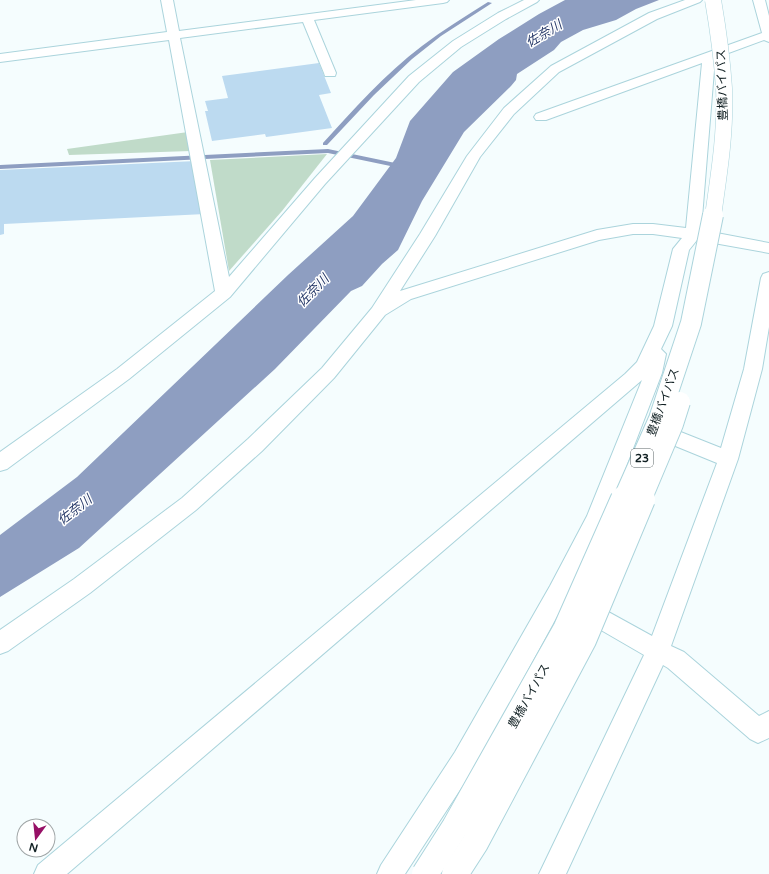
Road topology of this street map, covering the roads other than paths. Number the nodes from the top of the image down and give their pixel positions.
1 (167, 0) edge
2 (443, 0) edge
3 (696, 0) edge
4 (714, 0) edge
5 (724, 0) edge
6 (759, 0) edge
7 (423, 1) edge
8 (524, 2) edge
9 (307, 17) junction
10 (174, 34) junction
11 (769, 35) edge
12 (709, 56) junction
13 (0, 58) edge
14 (330, 73) dead end
15 (541, 116) dead end
16 (693, 234) junction
17 (769, 248) edge
18 (769, 278) edge
19 (224, 293) junction
20 (378, 312) junction
21 (663, 326) junction
22 (635, 422) junction
23 (728, 459) junction
24 (0, 463) edge
25 (558, 593) junction
26 (0, 643) edge
27 (658, 651) junction
28 (769, 723) edge
29 (46, 874) edge
30 (390, 874) edge
31 (425, 874) edge
32 (455, 874) edge
33 (552, 874) edge

1 - 10 street
2 - 7 street
3 - 20 street
4 - 31 highway, 豊橋バイパス / 23, bridge
5 - 32 highway, 豊橋バイパス / 23, bridge
6 - 11 street
7 - 9 street
8 - 19 street
9 - 10 street
9 - 14 street
10 - 13 street
10 - 19 street
11 - 12 street
12 - 15 street
12 - 16 street
16 - 17 street
16 - 20 street
16 - 21 street
18 - 23 street
19 - 24 street
20 - 26 street
21 - 22 street
21 - 29 street
22 - 23 street
22 - 25 street
23 - 27 street
25 - 27 street
25 - 30 street
27 - 28 street
27 - 33 street

